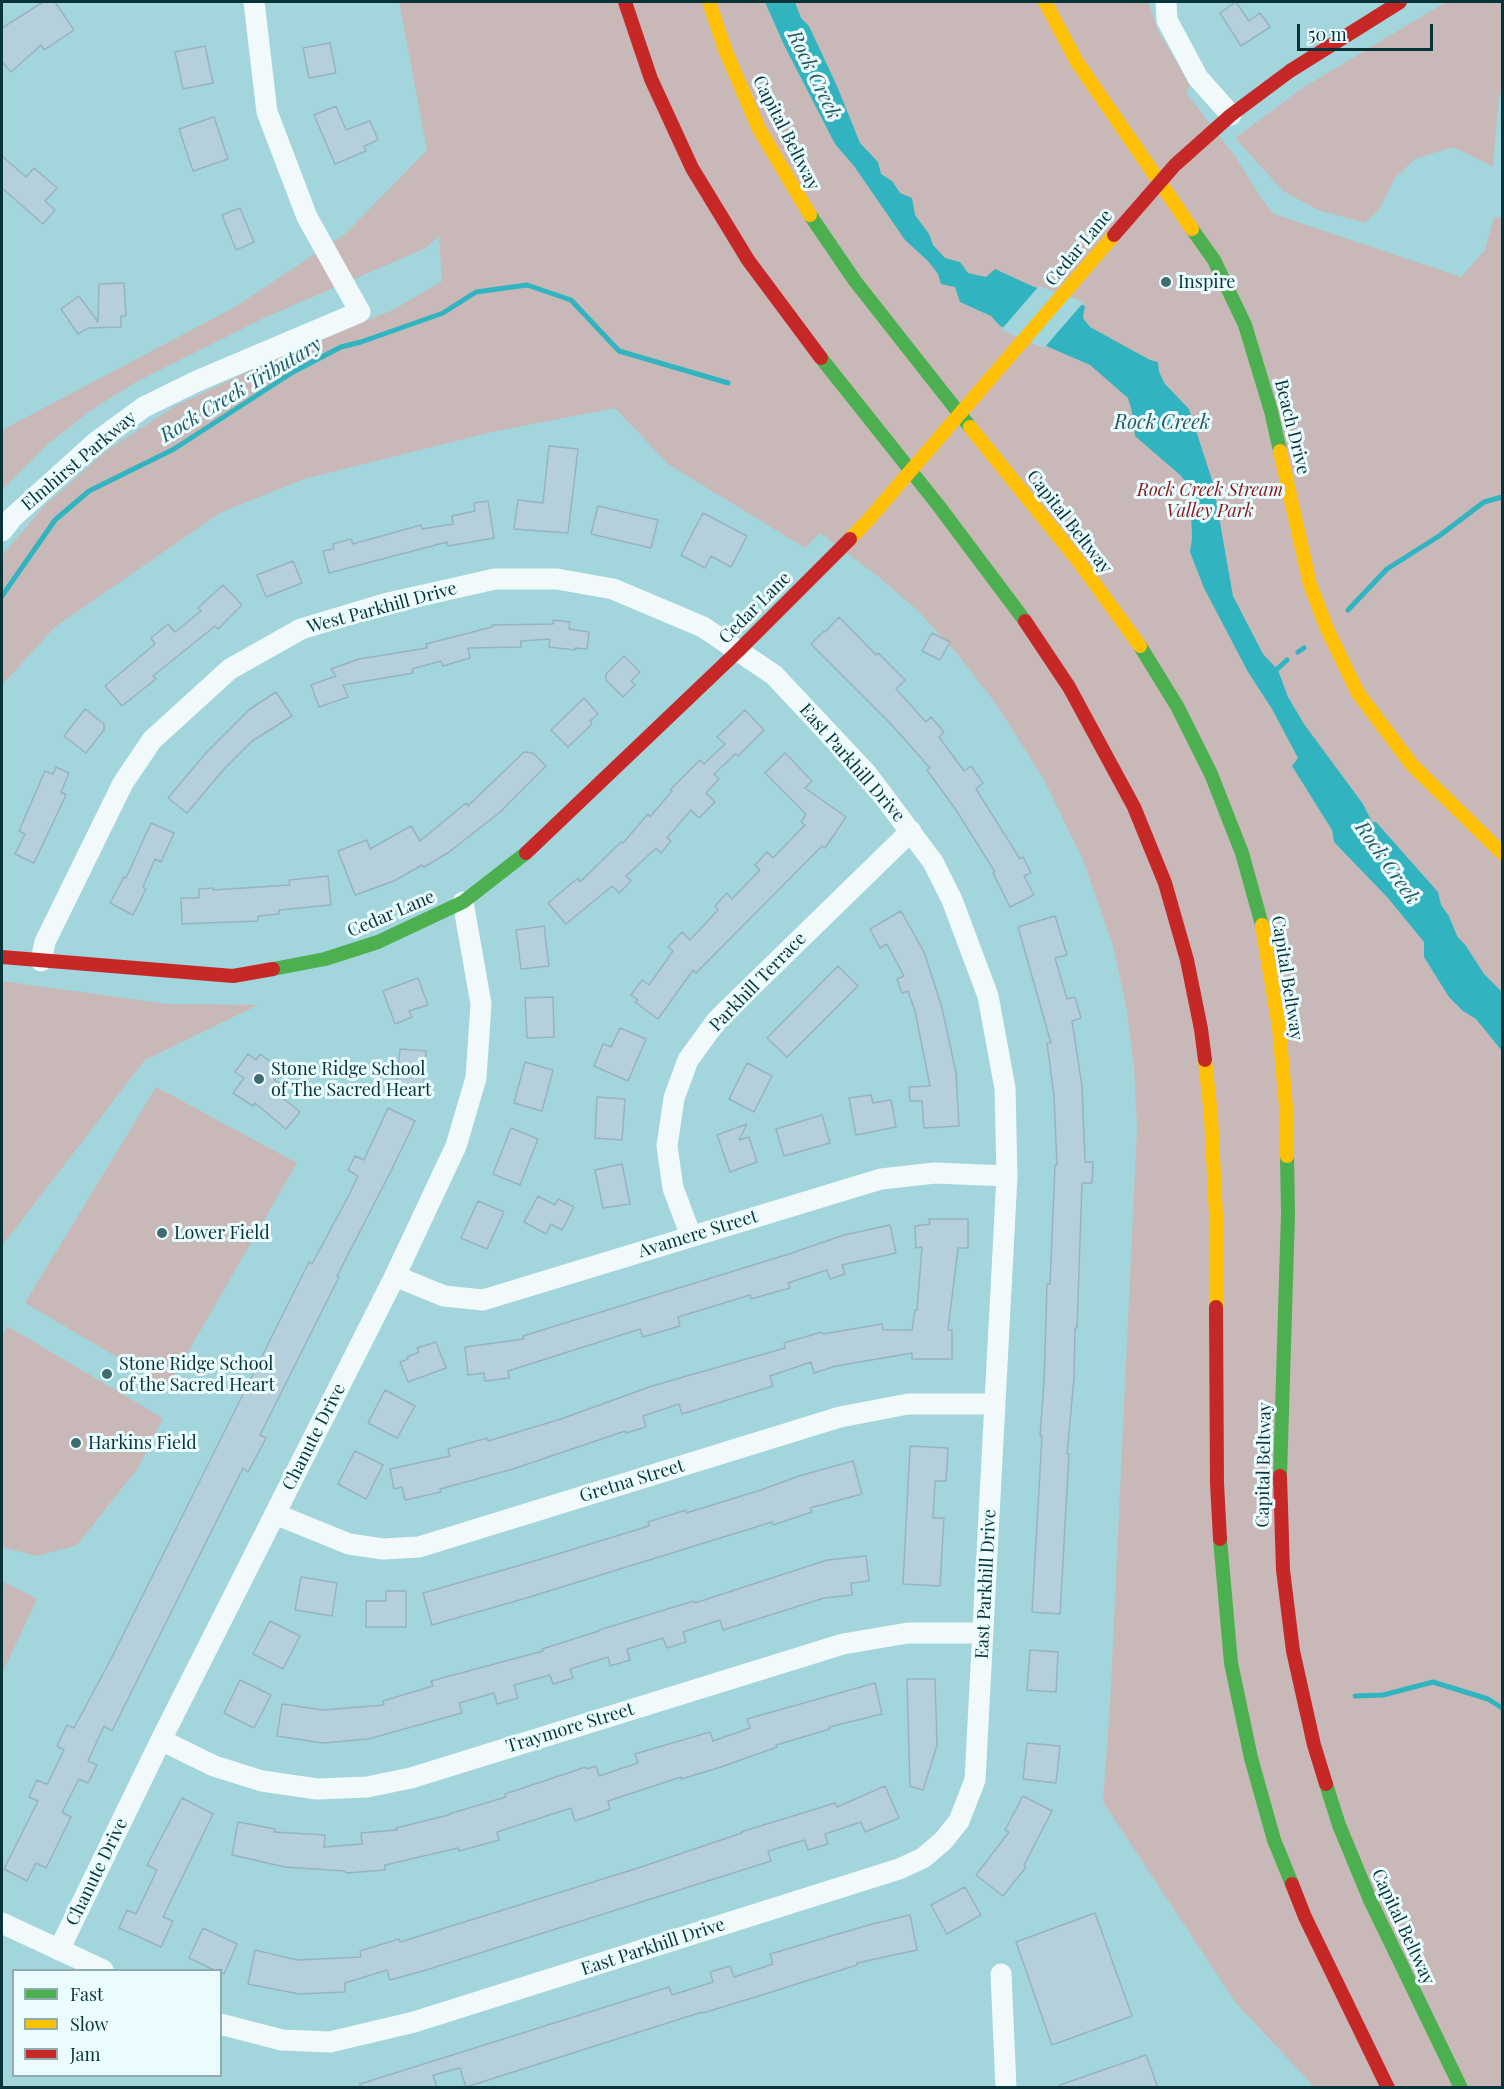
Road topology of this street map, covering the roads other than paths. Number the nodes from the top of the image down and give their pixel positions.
1 (254, 2) edge
2 (626, 2) edge
3 (709, 2) edge
4 (1045, 2) edge
5 (1166, 2) edge
6 (1400, 2) edge
7 (1231, 115) junction
8 (1159, 183) junction
9 (2, 531) edge
10 (738, 651) junction
11 (910, 831) junction
12 (1503, 853) edge
13 (463, 902) junction
14 (2, 957) edge
15 (41, 962) junction
16 (1007, 1176) junction
17 (691, 1236) junction
18 (395, 1276) junction
19 (994, 1404) junction
20 (275, 1514) junction
21 (983, 1633) junction
22 (161, 1740) junction
23 (2, 1923) edge
24 (59, 1950) junction
25 (99, 1969) edge
26 (1001, 1974) dead end
27 (222, 2025) edge
28 (1006, 2088) edge
29 (1388, 2088) edge
30 (1461, 2088) edge

1 - 9 street, Elmhirst Parkway
2 - 29 main road
3 - 30 main road, Capital Beltway
4 - 8 main road, Beach Drive
5 - 7 street
6 - 7 main road, Cedar Lane
7 - 8 main road, Cedar Lane
8 - 10 main road, Cedar Lane
8 - 12 main road, Beach Drive
10 - 11 street, East Parkhill Drive
10 - 13 main road, Cedar Lane
10 - 15 street, West Parkhill Drive
11 - 16 street, East Parkhill Drive
11 - 17 street, Parkhill Terrace
13 - 15 main road, Cedar Lane
13 - 18 street, Chanute Drive
14 - 15 main road, Cedar Lane
16 - 17 street, Avamere Street
16 - 19 street, East Parkhill Drive
17 - 18 street, Avamere Street
18 - 20 street, Chanute Drive
19 - 20 street, Gretna Street
19 - 21 street, East Parkhill Drive
20 - 22 street, Chanute Drive
21 - 22 street, Traymore Street
21 - 27 street, East Parkhill Drive
22 - 24 street, Chanute Drive
23 - 24 street
24 - 25 street
26 - 28 street

